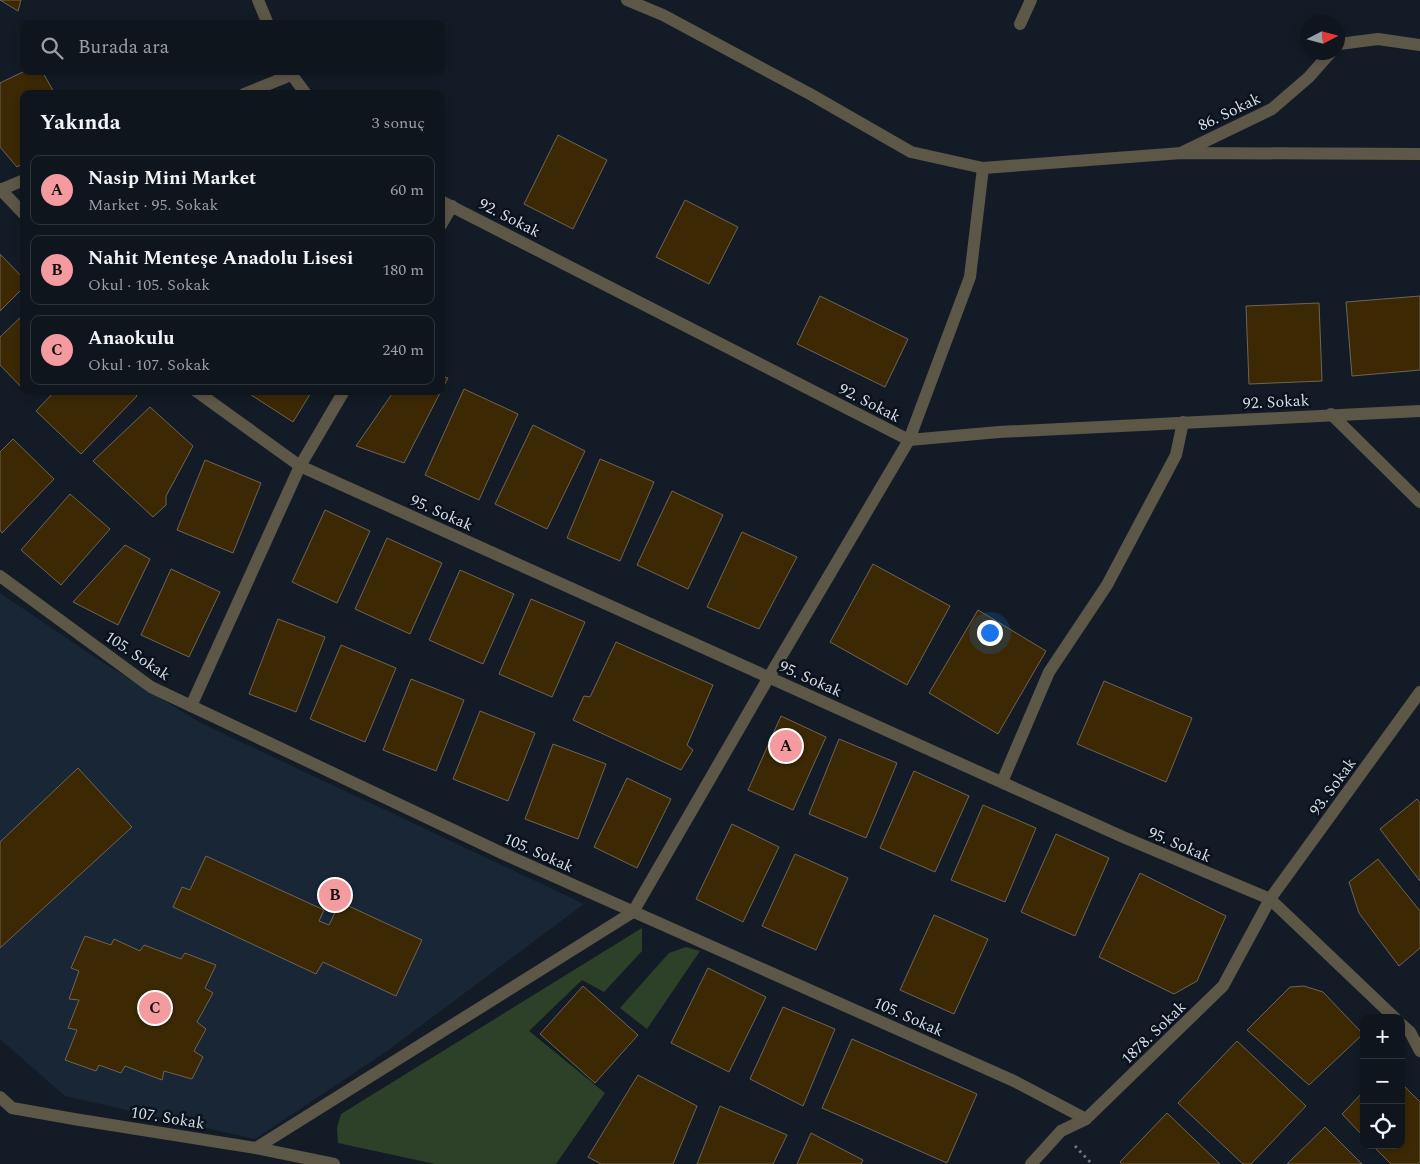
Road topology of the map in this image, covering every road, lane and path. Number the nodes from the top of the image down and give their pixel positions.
1 (258, 0) edge
2 (627, 0) edge
3 (1031, 0) edge
4 (266, 20) edge
5 (1020, 24) dead end
6 (1345, 43) edge
7 (1420, 45) edge
8 (1324, 60) edge
9 (286, 75) edge
10 (292, 75) edge
11 (253, 90) edge
12 (303, 90) edge
13 (1182, 153) junction
14 (1420, 154) edge
15 (984, 168) junction
16 (20, 182) edge
17 (0, 189) edge
18 (447, 203) edge
19 (20, 210) edge
20 (202, 395) edge
21 (342, 395) edge
22 (1420, 411) edge
23 (1331, 414) junction
24 (1183, 422) junction
25 (909, 440) junction
26 (300, 466) junction
27 (1420, 502) edge
28 (0, 576) edge
29 (769, 677) junction
30 (1420, 692) edge
31 (191, 706) junction
32 (1002, 782) junction
33 (1270, 900) junction
34 (633, 912) junction
35 (1391, 1014) edge
36 (1405, 1028) edge
37 (1420, 1051) edge
38 (0, 1097) edge
39 (1086, 1119) junction
40 (256, 1148) junction
41 (334, 1164) edge
42 (1030, 1164) edge

1 - 4 street
2 - 15 street
3 - 5 street
6 - 7 street
8 - 13 street, 86. Sokak
9 - 11 street
10 - 12 street
13 - 14 street
13 - 15 street
15 - 25 street
16 - 17 street
17 - 19 street
18 - 25 street, 92. Sokak
20 - 26 street, 95. Sokak
21 - 26 street
22 - 23 street, 92. Sokak
23 - 24 street, 92. Sokak
23 - 27 street, 92. Sokak
24 - 25 street, 92. Sokak
24 - 32 street
25 - 29 street
26 - 29 street, 95. Sokak
26 - 31 street
28 - 31 street, 105. Sokak
29 - 32 street, 95. Sokak
29 - 34 street
30 - 33 street, 93. Sokak
31 - 34 street, 105. Sokak
32 - 33 street, 95. Sokak
33 - 35 street, 95. Sokak
33 - 39 street, 1878. Sokak
34 - 39 street, 105. Sokak
34 - 40 street
36 - 37 street
38 - 40 street, 107. Sokak
39 - 42 street, 1878. Sokak
40 - 41 street, 107. Sokak

